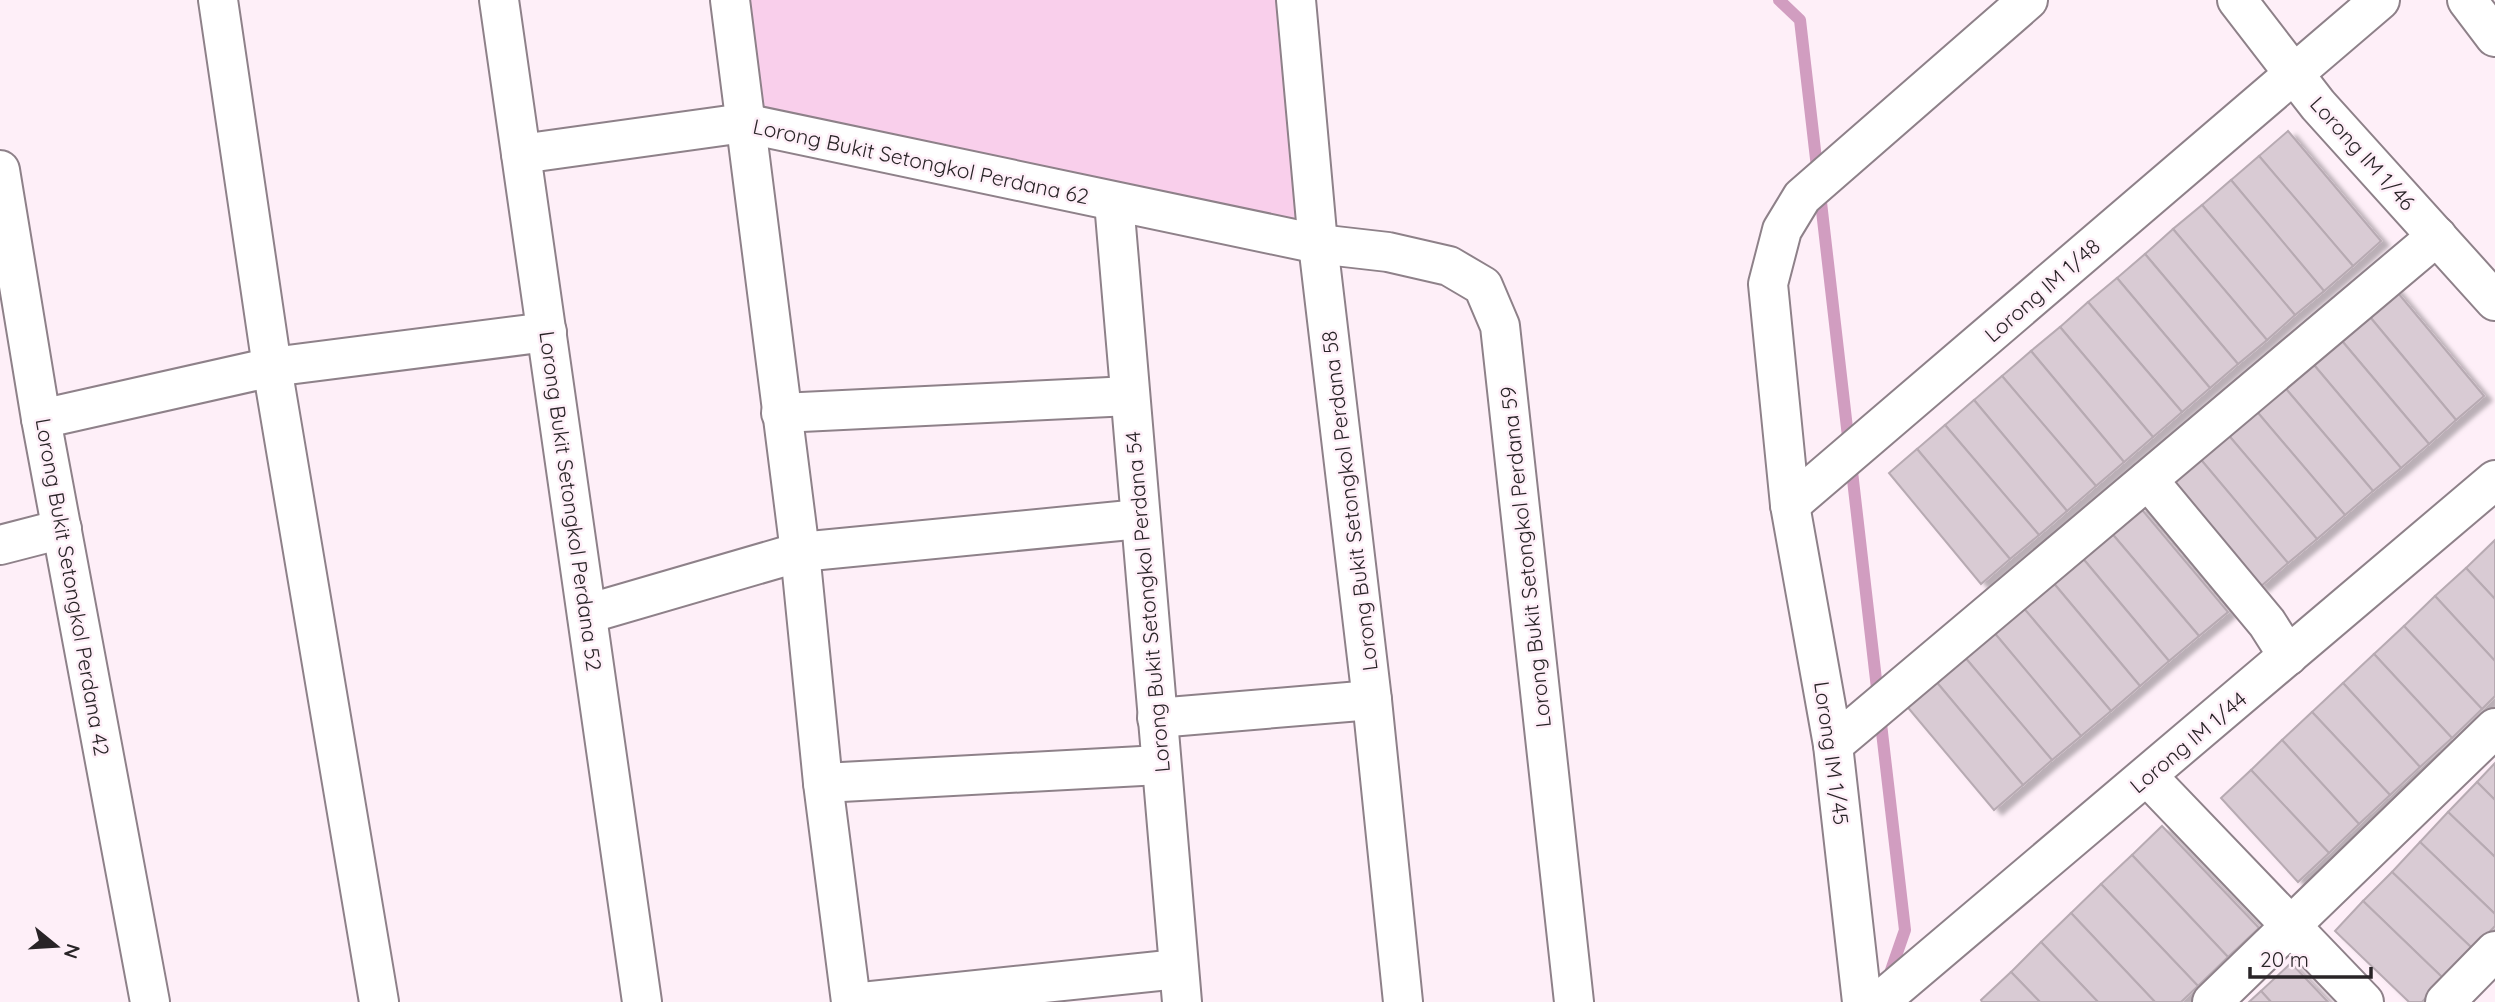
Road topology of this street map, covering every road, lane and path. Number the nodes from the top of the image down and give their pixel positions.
1 (218, 0) edge
2 (499, 0) edge
3 (730, 0) edge
4 (1296, 0) edge
5 (2028, 0) edge
6 (2237, 0) edge
7 (2380, 0) edge
8 (2467, 0) edge
9 (2495, 37) edge
10 (2294, 73) junction
11 (744, 123) junction
12 (521, 153) junction
13 (0, 172) edge
14 (1114, 202) junction
15 (2437, 236) junction
16 (1318, 244) junction
17 (2495, 301) edge
18 (547, 332) junction
19 (272, 367) junction
20 (1130, 396) junction
21 (781, 413) junction
22 (41, 419) junction
23 (2148, 480) junction
24 (2495, 480) edge
25 (1795, 501) junction
26 (1140, 519) junction
27 (62, 530) junction
28 (0, 545) edge
29 (800, 552) junction
30 (587, 614) junction
31 (2288, 656) junction
32 (1372, 700) junction
33 (1157, 718) junction
34 (2495, 728) edge
35 (1837, 741) junction
36 (1160, 765) junction
37 (2148, 777) junction
38 (823, 783) junction
39 (2292, 925) junction
40 (2495, 951) edge
41 (1180, 986) edge
42 (1889, 995) edge
43 (150, 1002) edge
44 (379, 1002) edge
45 (642, 1002) edge
46 (851, 1002) edge
47 (862, 1002) edge
48 (1403, 1002) edge
49 (1574, 1002) edge
50 (1862, 1002) edge
51 (2212, 1002) edge
52 (2364, 1002) edge
53 (2445, 1002) edge

1 - 19 street
2 - 12 street, Lorong Bukit Setongkol Perdana 52
3 - 11 street
4 - 16 street, Lorong Bukit Setongkol Perdana 58
5 - 25 street, Lorong IM 1/45
6 - 10 street, Lorong IM 1/46
7 - 10 street, Lorong IM 1/48
8 - 9 street
10 - 15 street, Lorong IM 1/46
10 - 25 street, Lorong IM 1/48
11 - 12 street, Lorong Bukit Setongkol Perdana 62
11 - 14 street, Lorong Bukit Setongkol Perdana 62
11 - 21 street
12 - 18 street, Lorong Bukit Setongkol Perdana 52
13 - 22 street, Lorong Bukit Setongkol Perdana 42
14 - 16 street, Lorong Bukit Setongkol Perdana 62
14 - 20 street, Lorong Bukit Setongkol Perdana 54
15 - 17 street, Lorong IM 1/46
15 - 23 street
16 - 32 street, Lorong Bukit Setongkol Perdana 58
16 - 49 street, Lorong Bukit Setongkol Perdana 59
18 - 19 street
18 - 30 street, Lorong Bukit Setongkol Perdana 52
19 - 22 street
19 - 44 street
20 - 21 street
20 - 26 street, Lorong Bukit Setongkol Perdana 54
21 - 29 street
22 - 27 street, Lorong Bukit Setongkol Perdana 42
23 - 31 street
23 - 35 street
24 - 31 street, Lorong IM 1/44
25 - 35 street, Lorong IM 1/45
26 - 29 street
26 - 33 street, Lorong Bukit Setongkol Perdana 54
27 - 28 street
27 - 43 street, Lorong Bukit Setongkol Perdana 42
29 - 30 street
29 - 38 street
30 - 45 street, Lorong Bukit Setongkol Perdana 52
31 - 37 street, Lorong IM 1/44
32 - 33 street
32 - 48 street, Lorong Bukit Setongkol Perdana 58
33 - 36 street, Lorong Bukit Setongkol Perdana 54
34 - 39 street
35 - 50 street, Lorong IM 1/45
36 - 38 street
36 - 41 street, Lorong Bukit Setongkol Perdana 54
37 - 39 street
37 - 42 street, Lorong IM 1/44
38 - 46 street
39 - 51 street
39 - 52 street
40 - 53 street
41 - 47 street

